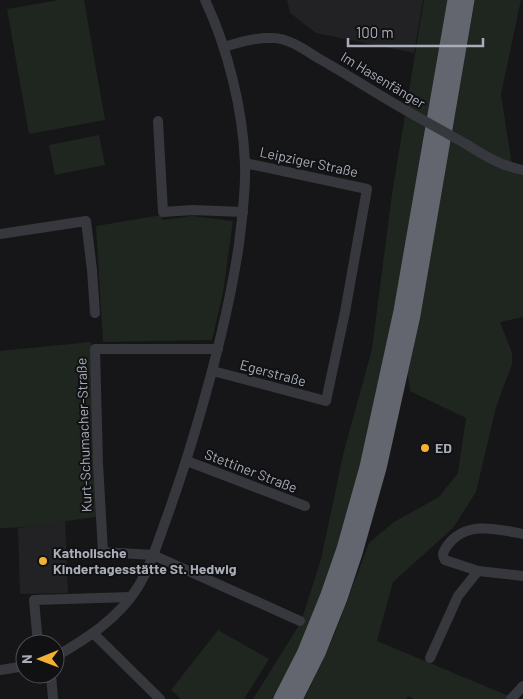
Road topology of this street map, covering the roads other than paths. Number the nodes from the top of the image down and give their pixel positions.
1 (205, 0) edge
2 (455, 0) edge
3 (467, 0) edge
4 (224, 47) junction
5 (158, 121) dead end
6 (245, 163) junction
7 (523, 170) edge
8 (243, 212) junction
9 (0, 234) edge
10 (95, 313) dead end
11 (218, 349) junction
12 (212, 371) junction
13 (326, 401) joint
14 (187, 461) junction
15 (305, 506) dead end
16 (523, 534) edge
17 (103, 552) junction
18 (81, 554) dead end
19 (153, 555) junction
20 (478, 571) junction
21 (523, 576) edge
22 (130, 597) junction
23 (300, 621) dead end
24 (37, 634) edge
25 (94, 634) junction
26 (65, 651) edge
27 (430, 658) dead end
28 (15, 668) edge
29 (0, 670) edge
30 (52, 684) edge
31 (523, 686) edge
32 (53, 699) edge
33 (160, 699) edge
34 (281, 699) edge
35 (295, 699) edge
36 (511, 699) edge

1 - 4 street
2 - 34 highway
3 - 35 highway
4 - 6 street
4 - 7 street, Im Hasenfänger, bridge
5 - 8 street
6 - 8 street
6 - 13 street, Leipziger Straße
8 - 11 street
9 - 10 street
11 - 12 street
11 - 17 street, Kurt-Schumacher-Straße
12 - 13 street, Egerstraße
12 - 14 street
14 - 15 street, Stettiner Straße
14 - 19 street
16 - 20 street
17 - 18 street
17 - 19 street
19 - 22 street
19 - 23 street
20 - 21 street
20 - 27 street
22 - 24 street
22 - 25 street
25 - 26 street
25 - 33 street
28 - 29 street
30 - 32 street
31 - 36 street

